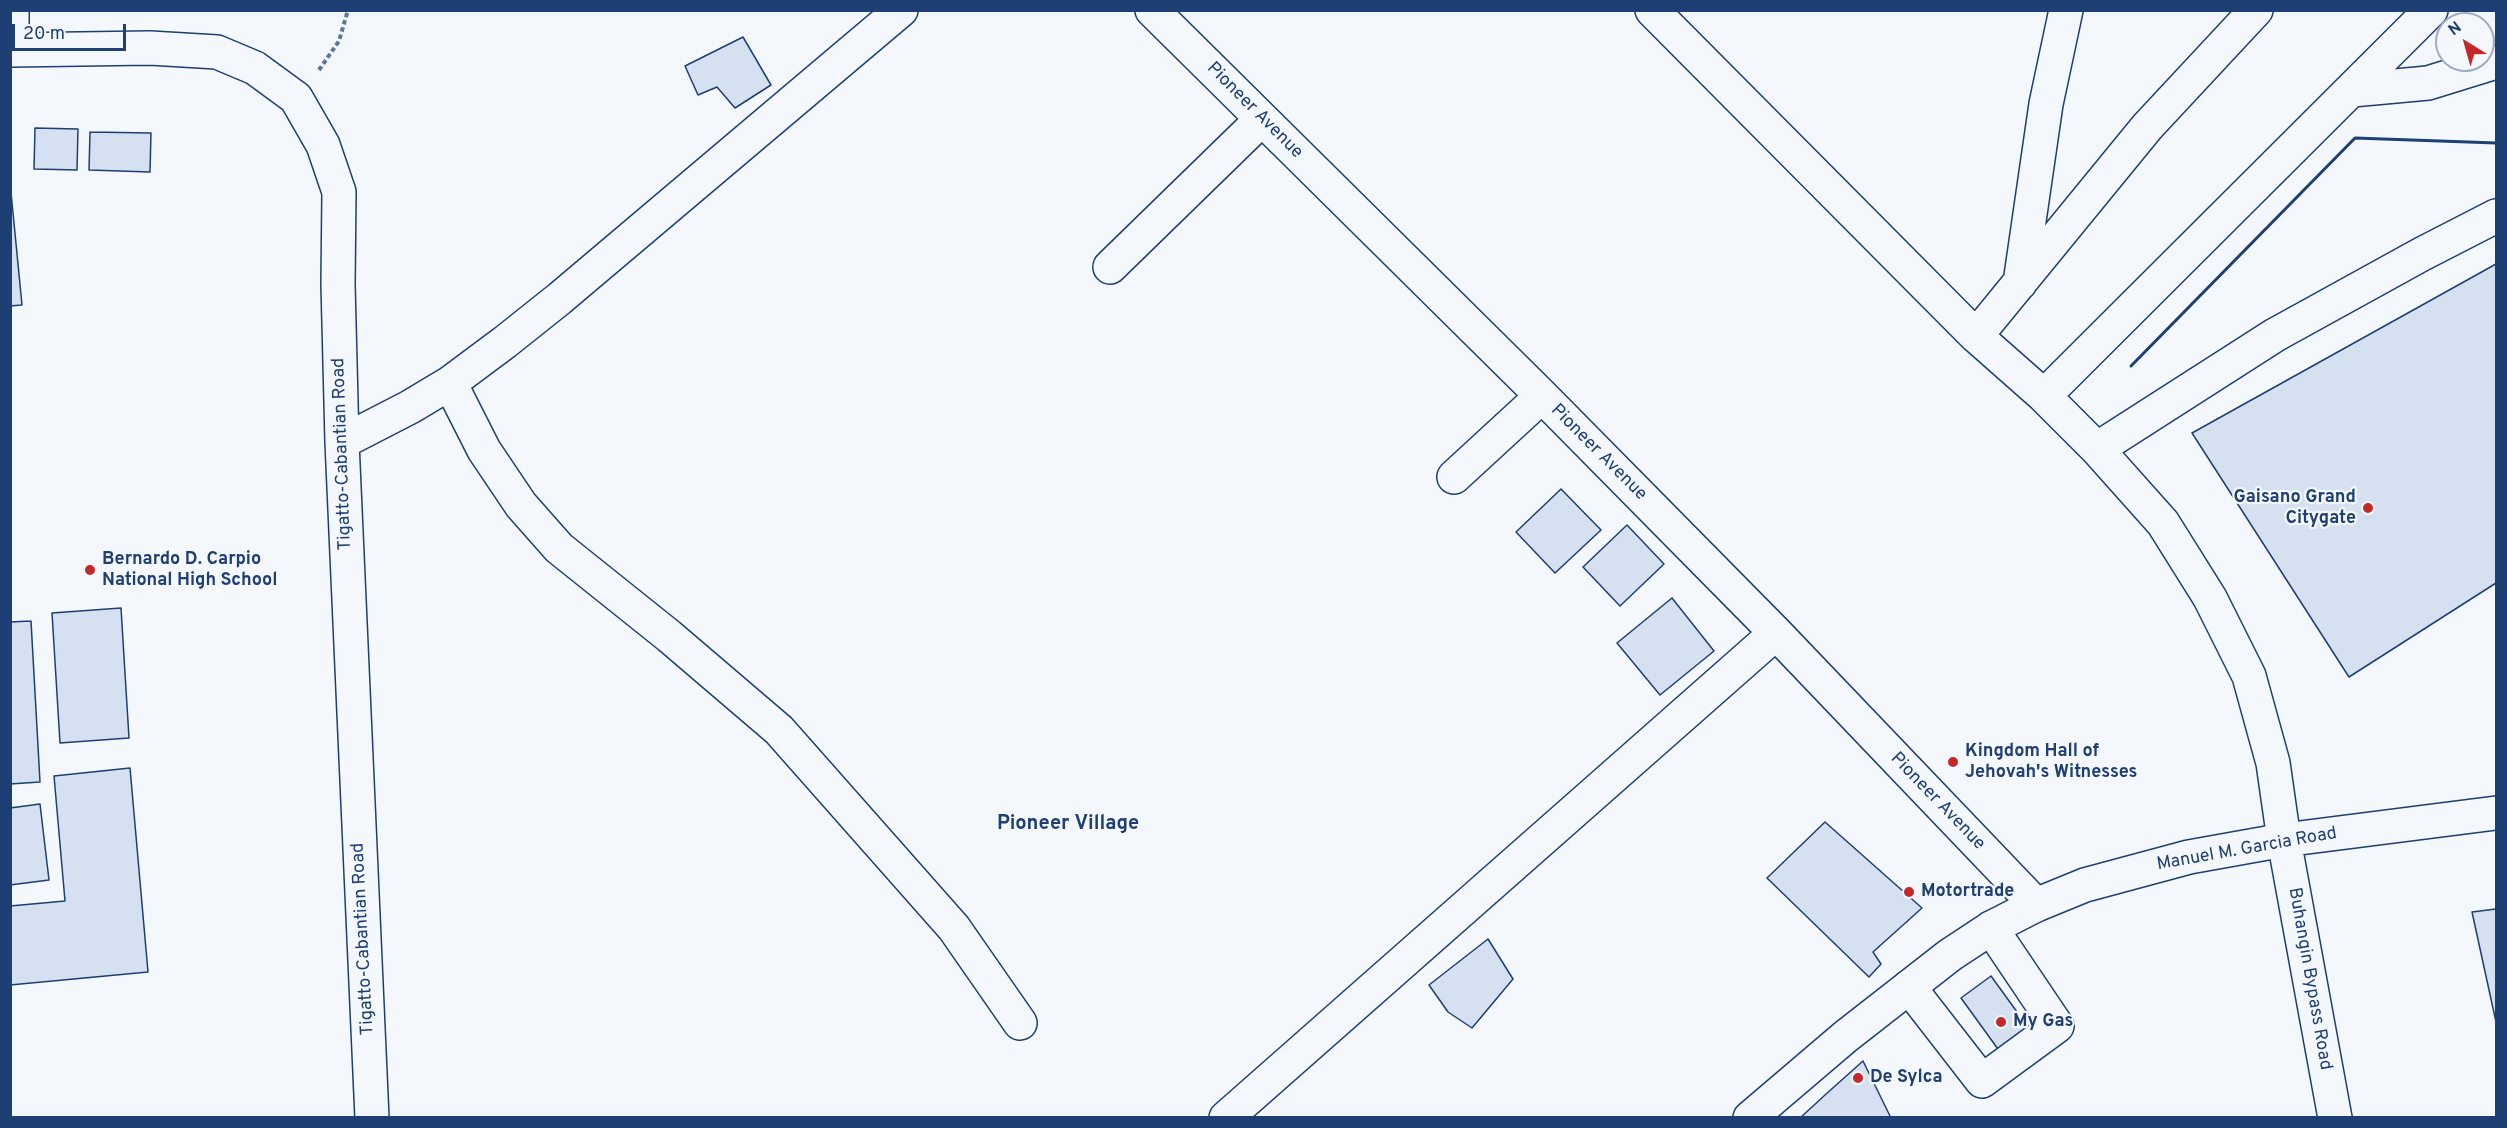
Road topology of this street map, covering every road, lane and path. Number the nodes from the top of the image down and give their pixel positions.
1 (12, 10) edge
2 (348, 10) edge
3 (901, 10) edge
4 (1152, 10) edge
5 (1652, 10) edge
6 (2066, 10) edge
7 (2256, 10) edge
8 (2431, 10) edge
9 (11, 50) edge
10 (2496, 62) edge
11 (2352, 90) junction
12 (296, 98) junction
13 (1262, 119) junction
14 (2496, 216) edge
15 (1110, 267) dead end
16 (2020, 283) junction
17 (1976, 336) junction
18 (450, 383) junction
19 (1542, 396) junction
20 (2044, 396) junction
21 (342, 442) junction
22 (2097, 449) junction
23 (1454, 477) dead end
24 (1776, 633) junction
25 (2496, 813) edge
26 (2284, 840) junction
27 (2036, 905) junction
28 (1991, 928) junction
29 (1909, 987) junction
30 (1020, 1023) dead end
31 (372, 1118) edge
32 (1226, 1118) edge
33 (1750, 1118) edge
34 (2334, 1118) edge

1 - 9 street
2 - 12 path
3 - 18 street
4 - 13 street, Pioneer Avenue
5 - 17 street, Buhangin Bypass Road
6 - 16 street
7 - 16 street
8 - 11 street
9 - 12 street, Tigatto-Cabantian Road
10 - 11 street
11 - 20 street
12 - 21 street, Tigatto-Cabantian Road
13 - 15 street
13 - 19 street, Pioneer Avenue
14 - 22 street
16 - 17 street
17 - 20 street, Buhangin Bypass Road
18 - 21 street
18 - 30 street
19 - 23 street
19 - 24 street, Pioneer Avenue
20 - 22 street, Buhangin Bypass Road
21 - 31 street, Tigatto-Cabantian Road
22 - 26 street, Buhangin Bypass Road
24 - 27 street, Pioneer Avenue
24 - 32 street
25 - 26 street, Manuel M. Garcia Road
26 - 27 street, Manuel M. Garcia Road
26 - 34 street, Buhangin Bypass Road
27 - 28 street, Manuel M. Garcia Road
28 - 29 street, Manuel M. Garcia Road
28 - 29 street
29 - 33 street, Manuel M. Garcia Road

